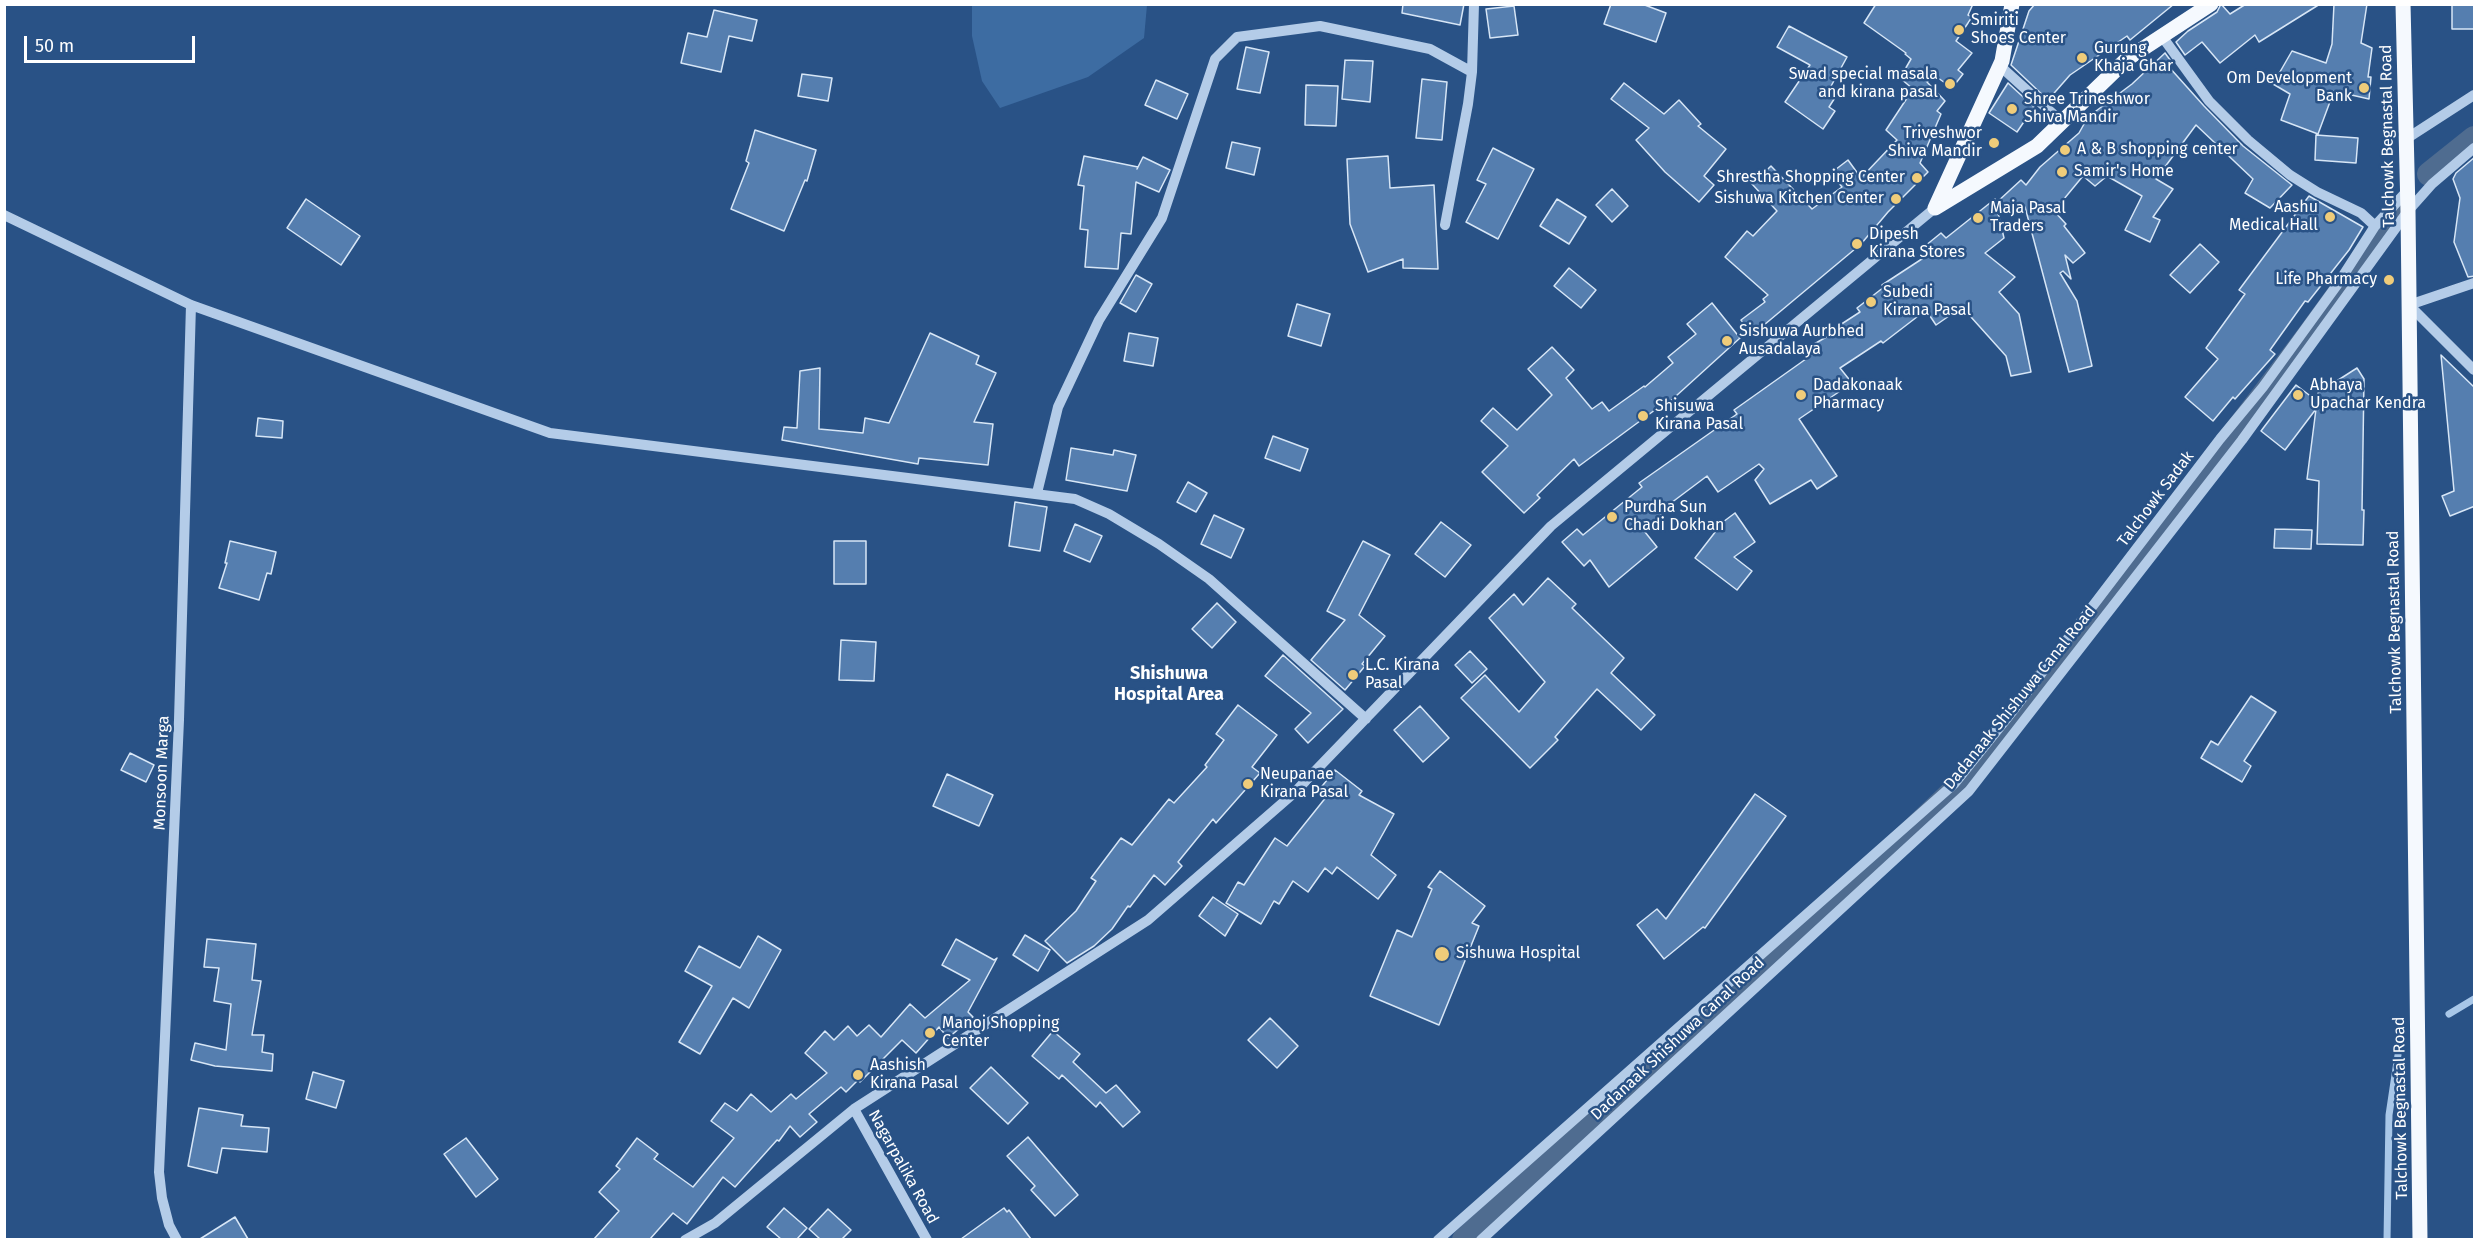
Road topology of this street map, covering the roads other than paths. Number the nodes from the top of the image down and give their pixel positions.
1 (1474, 4) edge
2 (2013, 4) edge
3 (2211, 4) edge
4 (2403, 4) edge
5 (2161, 35) junction
6 (2000, 66) junction
7 (1472, 72) junction
8 (2475, 95) edge
9 (2061, 122) junction
10 (2406, 139) junction
11 (2475, 148) edge
12 (2408, 190) junction
13 (1935, 208) junction
14 (2408, 211) junction
15 (4, 215) edge
16 (1445, 225) dead end
17 (2375, 226) junction
18 (2475, 283) edge
19 (191, 305) junction
20 (2409, 305) junction
21 (2475, 370) edge
22 (1036, 493) junction
23 (1366, 719) junction
24 (1954, 784) joint
25 (854, 1109) junction
26 (177, 1239) edge
27 (685, 1239) edge
28 (927, 1239) edge
29 (1438, 1239) edge
30 (1481, 1239) edge
31 (2420, 1239) edge

1 - 7 street
2 - 6 main road
3 - 5 main road
4 - 10 main road, Talchowk Begnastal Road
5 - 9 main road
5 - 17 street
6 - 9 street
6 - 13 main road
7 - 16 street
7 - 22 street
8 - 10 street
9 - 13 main road
10 - 12 main road, Talchowk Begnastal Road
11 - 14 street, Dadanaak Shishuwa Canal Road
12 - 14 main road, Talchowk Begnastal Road
12 - 17 street, Talchowk Sadak
13 - 23 street
14 - 20 main road, Talchowk Begnastal Road
14 - 30 street, Dadanaak Shishuwa Canal Road
15 - 19 street
17 - 24 street, Talchowk Sadak
18 - 20 street
19 - 22 street
19 - 26 street, Monsoon Marga
20 - 21 street
20 - 31 main road, Talchowk Begnastal Road
22 - 23 street
23 - 25 street
24 - 29 street, Dadanaak Shishuwa Canal Road
25 - 27 street
25 - 28 street, Nagarpalika Road

